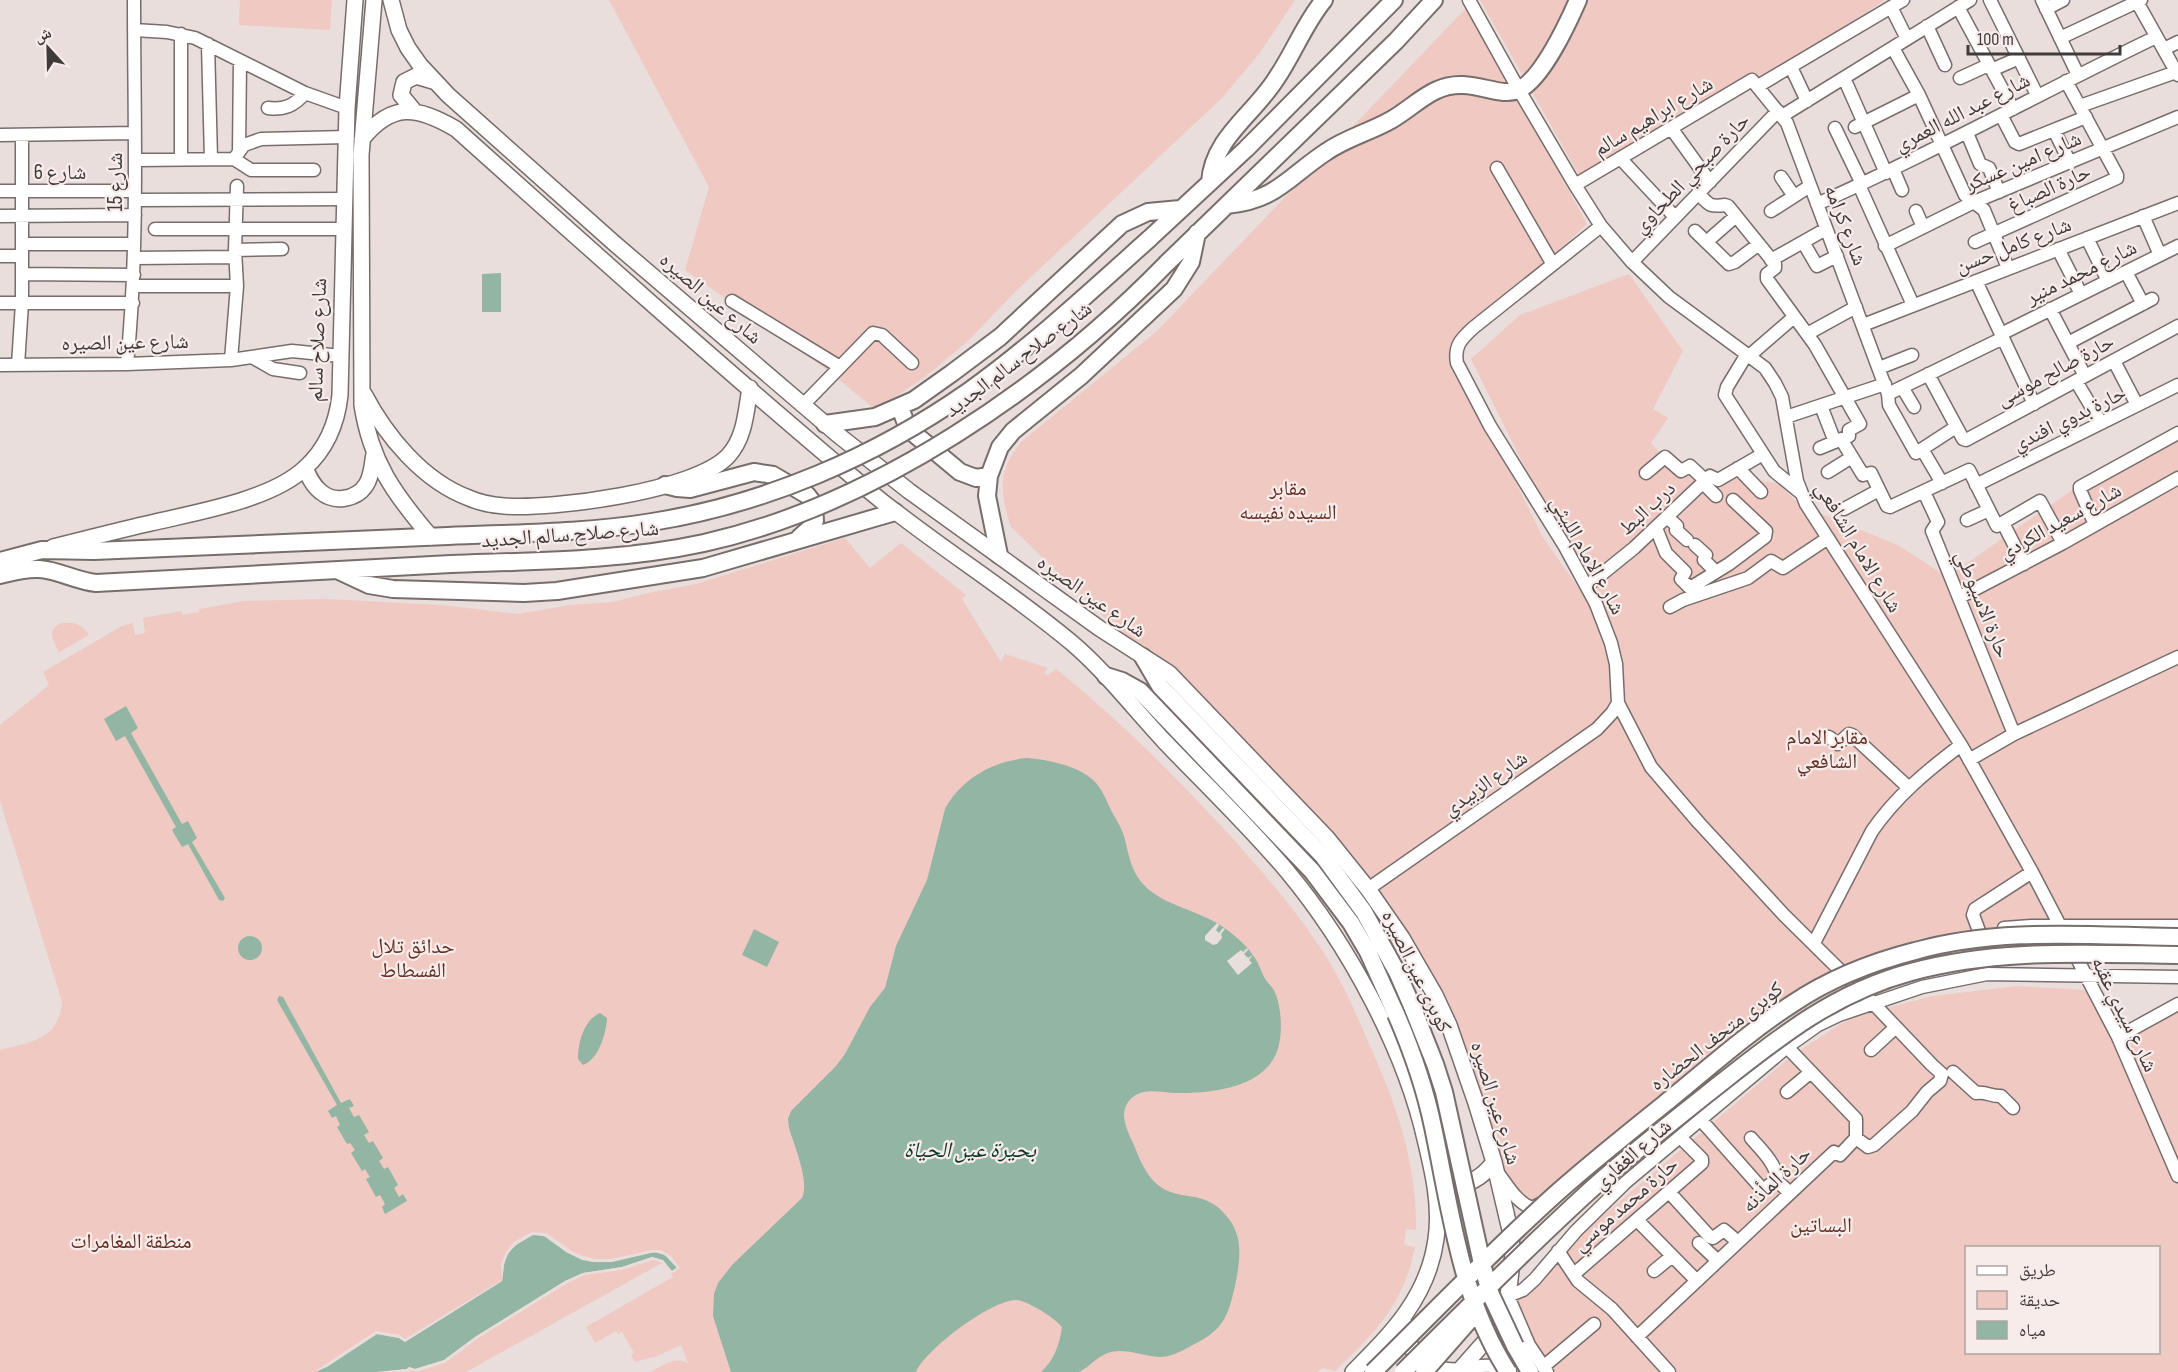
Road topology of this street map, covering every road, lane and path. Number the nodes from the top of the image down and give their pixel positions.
1 (134, 0) edge
2 (355, 0) edge
3 (374, 0) edge
4 (391, 0) edge
5 (1324, 0) edge
6 (1394, 0) edge
7 (1434, 0) edge
8 (1469, 0) edge
9 (1578, 0) edge
10 (1904, 0) edge
11 (1970, 0) edge
12 (1990, 0) edge
13 (2062, 0) edge
14 (2138, 1) edge
15 (2044, 5) edge
16 (1891, 7) junction
17 (1958, 7) junction
18 (1927, 26) junction
19 (134, 30) junction
20 (181, 34) junction
21 (2156, 37) junction
22 (2060, 38) junction
23 (1907, 39) junction
24 (2178, 42) edge
25 (208, 44) junction
26 (1893, 48) junction
27 (2164, 49) junction
28 (2019, 58) junction
29 (240, 61) junction
30 (1945, 65) dead end
31 (1990, 66) junction
32 (1791, 67) junction
33 (2177, 74) edge
34 (2078, 75) junction
35 (1844, 78) junction
36 (1960, 78) dead end
37 (433, 81) junction
38 (2066, 81) junction
39 (1755, 83) junction
40 (1519, 90) junction
41 (305, 93) junction
42 (1919, 95) junction
43 (2037, 95) junction
44 (1807, 101) junction
45 (268, 108) dead end
46 (347, 108) junction
47 (2013, 109) junction
48 (415, 112) junction
49 (2083, 112) junction
50 (1780, 114) junction
51 (2001, 115) junction
52 (2178, 117) edge
53 (1860, 125) junction
54 (1671, 128) junction
55 (1835, 128) dead end
56 (2054, 130) junction
57 (135, 133) junction
58 (1967, 133) junction
59 (0, 135) edge
60 (22, 135) junction
61 (354, 138) junction
62 (1941, 146) junction
63 (2102, 148) junction
64 (236, 155) junction
65 (1620, 158) junction
66 (211, 159) junction
67 (135, 160) junction
68 (181, 160) junction
69 (2070, 163) junction
70 (1497, 168) dead end
71 (314, 170) dead end
72 (1890, 171) junction
73 (1781, 177) dead end
74 (1210, 182) junction
75 (1710, 182) junction
76 (1575, 185) junction
77 (1860, 185) junction
78 (237, 186) dead end
79 (1810, 186) junction
80 (1902, 190) dead end
81 (0, 191) edge
82 (22, 191) junction
83 (1999, 192) junction
84 (1698, 193) junction
85 (135, 196) junction
86 (1794, 196) junction
87 (236, 199) junction
88 (345, 199) junction
89 (1974, 202) junction
90 (2178, 203) edge
91 (1817, 204) junction
92 (1227, 205) junction
93 (1180, 209) junction
94 (1771, 211) dead end
95 (1916, 211) dead end
96 (135, 215) junction
97 (0, 216) edge
98 (22, 216) junction
99 (1736, 216) junction
100 (2143, 216) junction
101 (1675, 218) junction
102 (1601, 226) junction
103 (1923, 227) junction
104 (1826, 228) junction
105 (155, 229) dead end
106 (344, 229) junction
107 (235, 230) junction
108 (1695, 231) dead end
109 (1197, 234) junction
110 (1994, 234) junction
111 (1712, 237) dead end
112 (2087, 238) junction
113 (1803, 242) junction
114 (1975, 242) dead end
115 (134, 244) junction
116 (1759, 244) junction
117 (1885, 246) junction
118 (2178, 246) edge
119 (282, 249) dead end
120 (2058, 249) junction
121 (22, 250) junction
122 (235, 253) junction
123 (2160, 255) junction
124 (0, 256) edge
125 (1837, 256) junction
126 (134, 258) junction
127 (1771, 260) junction
128 (1632, 262) junction
129 (1552, 263) junction
130 (2008, 268) junction
131 (2126, 272) junction
132 (22, 274) junction
133 (134, 280) junction
134 (1976, 281) junction
135 (2108, 281) junction
136 (237, 286) junction
137 (2081, 294) junction
138 (2000, 299) dead end
139 (732, 301) dead end
140 (0, 303) edge
141 (22, 303) junction
142 (133, 303) junction
143 (1913, 305) junction
144 (1987, 305) junction
145 (1856, 307) junction
146 (2050, 309) junction
147 (1794, 316) junction
148 (1863, 325) junction
149 (2178, 326) edge
150 (1807, 334) junction
151 (2002, 336) junction
152 (2068, 343) junction
153 (1748, 355) junction
154 (1912, 355) dead end
155 (341, 356) junction
156 (252, 357) junction
157 (231, 360) junction
158 (2114, 361) junction
159 (912, 363) dead end
160 (127, 364) junction
161 (0, 365) edge
162 (18, 365) junction
163 (840, 367) junction
164 (1879, 368) junction
165 (300, 373) dead end
166 (1928, 374) junction
167 (2080, 379) junction
168 (2178, 385) edge
169 (1902, 387) junction
170 (750, 388) junction
171 (362, 389) junction
172 (1886, 389) junction
173 (1845, 398) junction
174 (2034, 404) junction
175 (803, 405) junction
176 (2137, 405) junction
177 (1821, 406) junction
178 (900, 407) junction
179 (1914, 407) dead end
180 (1786, 417) junction
181 (2101, 423) junction
182 (825, 424) junction
183 (1956, 427) junction
184 (2178, 433) edge
185 (1842, 437) junction
186 (1820, 448) dead end
187 (1922, 449) junction
188 (374, 454) junction
189 (1763, 454) junction
190 (1852, 457) junction
191 (305, 468) junction
192 (1738, 468) junction
193 (1827, 472) dead end
194 (1646, 473) dead end
195 (989, 476) junction
196 (2178, 478) edge
197 (1704, 482) junction
198 (1942, 483) junction
199 (665, 485) junction
200 (1976, 485) junction
201 (1879, 490) junction
202 (1761, 492) dead end
203 (1924, 492) junction
204 (1801, 493) junction
205 (1716, 495) dead end
206 (1733, 500) dead end
207 (1844, 509) dead end
208 (1989, 510) junction
209 (895, 512) junction
210 (1667, 517) junction
211 (1967, 520) dead end
212 (2002, 523) junction
213 (2095, 525) junction
214 (1656, 528) junction
215 (448, 536) joint
216 (431, 537) junction
217 (1828, 538) junction
218 (793, 542) junction
219 (2063, 543) junction
220 (42, 549) junction
221 (999, 555) junction
222 (0, 561) edge
223 (2024, 564) junction
224 (339, 571) junction
225 (1716, 572) junction
226 (0, 575) edge
227 (1587, 586) junction
228 (1693, 591) junction
229 (1960, 597) junction
230 (1670, 607) dead end
231 (1143, 657) junction
232 (2178, 657) edge
233 (1106, 676) junction
234 (1618, 703) junction
235 (2014, 734) junction
236 (1829, 737) dead end
237 (1961, 745) junction
238 (1969, 760) junction
239 (1909, 788) junction
240 (2032, 872) junction
241 (1368, 889) junction
242 (2061, 926) junction
243 (2178, 926) edge
244 (1979, 931) junction
245 (2178, 937) edge
246 (1814, 943) junction
247 (2178, 955) edge
248 (1843, 972) junction
249 (2085, 974) junction
250 (2178, 977) edge
251 (1872, 1002) junction
252 (2178, 1004) edge
253 (1449, 1025) junction
254 (1896, 1027) junction
255 (2118, 1037) junction
256 (1787, 1047) junction
257 (1870, 1050) dead end
258 (1397, 1056) junction
259 (1952, 1071) junction
260 (1811, 1072) junction
261 (1787, 1092) dead end
262 (2013, 1108) dead end
263 (1701, 1120) junction
264 (1680, 1137) junction
265 (1751, 1138) dead end
266 (1856, 1138) junction
267 (1495, 1166) junction
268 (2178, 1176) edge
269 (1777, 1181) junction
270 (1435, 1184) junction
271 (1669, 1192) junction
272 (1790, 1193) junction
273 (1637, 1220) junction
274 (1738, 1242) junction
275 (1699, 1243) dead end
276 (1558, 1251) junction
277 (1671, 1257) junction
278 (1718, 1261) junction
279 (1654, 1271) dead end
280 (1502, 1275) junction
281 (1576, 1277) junction
282 (1697, 1281) junction
283 (1508, 1296) junction
284 (1409, 1311) junction
285 (1594, 1323) dead end
286 (1636, 1337) junction
287 (1496, 1354) junction
288 (1540, 1370) edge
289 (1353, 1372) edge
290 (1373, 1372) edge
291 (1403, 1372) edge
292 (1424, 1372) edge
293 (1458, 1372) edge
294 (1503, 1372) edge
295 (1508, 1372) edge
296 (1514, 1372) edge
297 (1668, 1372) edge

1 - 19 street, شارع 15
2 - 46 main road, شارع صلاح سالم
3 - 61 main road, شارع صلاح سالم
4 - 37 main road, شارع عين الصيره
5 - 74 highway
6 - 74 highway, شارع صلاح سالم الجديد
7 - 92 highway, شارع صلاح سالم الجديد
8 - 40 street, شارع الامام الشافعي
9 - 40 highway
10 - 16 street, شارع ابراهيم سالم
11 - 17 street, حارة صبحي الطحاوي
12 - 28 street
13 - 15 street
14 - 21 street
14 - 22 street
15 - 22 street
16 - 23 street
16 - 32 street, شارع ابراهيم سالم
17 - 18 street, حارة صبحي الطحاوي
17 - 31 street
18 - 23 street, حارة صبحي الطحاوي
18 - 30 street
19 - 20 street
19 - 57 street, شارع 15
20 - 25 street
20 - 68 street
21 - 27 street
21 - 34 street, شارع عبد الله العمري
22 - 34 street
23 - 26 street, حارة صبحي الطحاوي
24 - 27 street
25 - 29 street
25 - 66 street
26 - 35 street, حارة صبحي الطحاوي
26 - 42 street
27 - 33 street
28 - 31 street
28 - 43 street
29 - 41 street
29 - 64 street
31 - 36 street
31 - 47 street
32 - 39 street, شارع ابراهيم سالم
32 - 44 street
33 - 49 street
34 - 38 street, شارع عبد الله العمري
35 - 44 street, حارة صبحي الطحاوي
35 - 53 street
37 - 48 main road
37 - 175 main road, شارع عين الصيره
38 - 43 street, شارع عبد الله العمري
38 - 49 street
39 - 50 street, شارع كرامه
39 - 54 street, شارع ابراهيم سالم
40 - 76 street, شارع الامام الشافعي
40 - 92 highway
41 - 45 street
41 - 46 street
42 - 53 street
42 - 62 street
43 - 47 street, شارع عبد الله العمري
44 - 50 street, حارة صبحي الطحاوي
46 - 61 main road, شارع صلاح سالم
47 - 51 street, شارع عبد الله العمري
48 - 61 main road, شارع عين الصيره
48 - 170 main road, شارع عين الصيره
49 - 56 street
49 - 63 street
50 - 75 street, حارة صبحي الطحاوي
50 - 79 street, شارع كرامه
51 - 56 street
51 - 58 street, شارع عبد الله العمري
52 - 63 street, شارع امين عسكر
53 - 72 street
54 - 65 street, شارع ابراهيم سالم
54 - 75 street
55 - 77 street
56 - 69 street
57 - 60 street
57 - 67 street, شارع 15
58 - 62 street, شارع عبد الله العمري
58 - 83 street
59 - 60 street
60 - 82 street
61 - 64 street
61 - 88 main road, شارع صلاح سالم
61 - 171 main road, شارع صلاح سالم
62 - 72 street, شارع عبد الله العمري
62 - 89 street
63 - 69 street, شارع امين عسكر
63 - 110 street, حارة الصباغ
64 - 66 street
64 - 71 street
65 - 76 street, شارع ابراهيم سالم
65 - 101 street
66 - 68 street
67 - 68 street
67 - 85 street, شارع 15
69 - 83 street, شارع امين عسكر
70 - 129 street
72 - 77 street, شارع عبد الله العمري
72 - 80 street
73 - 86 street
74 - 93 highway, شارع صلاح سالم الجديد
75 - 84 street, حارة صبحي الطحاوي
76 - 102 street, شارع الامام الشافعي
77 - 91 street, شارع عبد الله العمري
77 - 117 street
78 - 87 street
79 - 86 street
79 - 91 street, شارع كرامه
81 - 82 street, شارع 6
82 - 85 street, شارع 6
82 - 98 street
83 - 89 street, شارع امين عسكر
84 - 99 street
84 - 101 street, حارة صبحي الطحاوي
85 - 87 street, شارع 6
85 - 96 street, شارع 15
86 - 94 street
87 - 88 street, شارع 6
87 - 107 street
88 - 106 main road, شارع صلاح سالم
89 - 103 street, شارع امين عسكر
89 - 110 street
90 - 100 street, شارع كامل حسن
91 - 104 street, شارع كرامه
92 - 109 highway, شارع صلاح سالم الجديد
93 - 178 highway
93 - 215 highway, شارع صلاح سالم الجديد, bridge
95 - 103 street
96 - 98 street
96 - 115 street, شارع 15
97 - 98 street
98 - 121 street
99 - 111 street
99 - 116 street
100 - 112 street, شارع كامل حسن
100 - 123 street
101 - 128 street, حارة صبحي الطحاوي
102 - 128 street, شارع الامام الشافعي
102 - 129 street, شارع الامام الليثي
103 - 117 street, شارع امين عسكر
104 - 113 street
104 - 125 street, شارع كرامه
105 - 107 street
106 - 107 street
106 - 155 main road, شارع صلاح سالم
107 - 122 street
108 - 116 street
109 - 195 highway
109 - 224 highway, شارع صلاح سالم الجديد, bridge
110 - 114 street, حارة الصباغ
110 - 130 street
112 - 120 street, شارع كامل حسن
112 - 135 street
113 - 125 street
113 - 127 street
115 - 121 street
115 - 126 street, شارع 15
116 - 127 street
117 - 143 street
118 - 123 street, شارع محمد منير
119 - 122 street
120 - 130 street, شارع كامل حسن
120 - 137 street
121 - 124 street
121 - 132 street
122 - 126 street
122 - 136 street
123 - 131 street, شارع محمد منير
125 - 145 street, شارع كرامه
126 - 133 street, شارع 15
127 - 147 street
128 - 153 street, شارع الامام الشافعي
129 - 227 street, شارع الامام الليثي
130 - 134 street, شارع كامل حسن
131 - 135 street, شارع محمد منير
131 - 152 street
132 - 133 street
132 - 141 street
133 - 136 street
133 - 142 street, شارع 15
134 - 143 street, شارع كامل حسن
134 - 144 street
135 - 137 street, شارع محمد منير
136 - 157 street
137 - 146 street, شارع محمد منير
138 - 144 street
139 - 163 street
140 - 141 street
141 - 142 street
141 - 162 street
142 - 160 street, شارع 15
143 - 148 street, شارع كامل حسن
144 - 151 street
145 - 148 street, شارع كرامه
145 - 150 street
146 - 151 street, شارع محمد منير
146 - 152 street
147 - 150 street
147 - 153 street
148 - 164 street, شارع كرامه
149 - 158 street, حارة صالح موسى
150 - 173 street
151 - 166 street, شارع محمد منير
151 - 174 street
152 - 167 street
153 - 180 street, شارع الامام الشافعي
153 - 189 street
154 - 164 street
155 - 156 street, شارع عين الصيره
155 - 191 main road, شارع صلاح سالم
156 - 157 street, شارع عين الصيره
156 - 165 street
157 - 160 street, شارع عين الصيره
158 - 167 street, حارة صالح موسى
158 - 176 street
159 - 163 street
160 - 162 street, شارع عين الصيره
161 - 162 street, شارع عين الصيره
163 - 175 street
164 - 172 street, شارع كرامه
166 - 169 street, شارع محمد منير
166 - 183 street
167 - 174 street, حارة صالح موسى
167 - 181 street
168 - 176 street, حارة بدوي افندي
169 - 172 street, شارع محمد منير
169 - 179 street
170 - 199 main road
170 - 209 main road, شارع عين الصيره
171 - 188 main road, شارع صلاح سالم
171 - 199 main road
172 - 173 street, شارع محمد منير
172 - 187 street, شارع كرامه
173 - 177 street, شارع محمد منير
173 - 185 street
174 - 183 street, حارة صالح موسى
175 - 182 main road, شارع عين الصيره
176 - 181 street, حارة بدوي افندي
177 - 180 street, شارع محمد منير
177 - 185 street
178 - 182 highway
178 - 195 highway
180 - 204 street, شارع الامام الشافعي
181 - 200 street, حارة بدوي افندي
182 - 221 main road, شارع عين الصيره
183 - 187 street
184 - 213 street
185 - 186 street
185 - 190 street
187 - 198 street
188 - 191 main road
188 - 216 main road, شارع صلاح سالم
189 - 192 street, درب البط
189 - 204 street
190 - 193 street
190 - 201 street
191 - 220 main road, شارع صلاح سالم
192 - 197 street, درب البط
192 - 202 street
194 - 197 street, درب البط
195 - 221 highway
196 - 213 street, شارع سعيد الكردي
197 - 205 street
197 - 210 street, درب البط
198 - 200 street
198 - 203 street
199 - 218 highway
200 - 208 street
201 - 203 street
201 - 207 street
203 - 229 street, حارة الاسيوطي
204 - 217 street, شارع الامام الشافعي
206 - 225 street
208 - 211 street
208 - 212 street
209 - 218 highway
209 - 233 main road, شارع عين الصيره
210 - 214 street, درب البط
210 - 225 street
212 - 219 street
212 - 223 street
213 - 219 street, شارع سعيد الكردي
214 - 227 street, درب البط
214 - 228 street
215 - 216 highway, شارع صلاح سالم
216 - 220 highway, شارع صلاح سالم
217 - 228 street
217 - 237 street, شارع الامام الشافعي
218 - 224 highway
219 - 223 street, شارع سعيد الكردي
220 - 222 highway, شارع صلاح سالم
221 - 231 main road, شارع عين الصيره
223 - 229 street, شارع سعيد الكردي
224 - 226 highway
225 - 228 street
227 - 234 street, شارع الامام الليثي
228 - 230 street
229 - 235 street, حارة الاسيوطي
231 - 241 main road, شارع عين الصيره
231 - 288 highway, كوبرى عين الصيره, bridge
232 - 235 street
233 - 258 main road, شارع عين الصيره
233 - 287 highway, كوبرى عين الصيره, bridge
234 - 241 street, شارع الزبيدي
234 - 246 street, شارع الامام الليثي
235 - 238 street
236 - 239 street
237 - 238 street, شارع الامام الشافعي
237 - 239 street
238 - 240 street, شارع الامام الشافعي
239 - 246 street
240 - 242 street, شارع سيدي عقبه
240 - 244 street
241 - 253 main road, شارع عين الصيره
242 - 243 street
242 - 244 street
242 - 249 street, شارع سيدي عقبه
244 - 248 street
245 - 290 highway, كوبرى متحف الحضاره, bridge
246 - 248 street, شارع الامام الليثي
247 - 280 highway, كوبرى متحف الحضاره, bridge
248 - 251 street, شارع الامام الليثي
248 - 267 street
249 - 250 street, شارع الغفاري
249 - 251 street, شارع الغفاري
249 - 255 street, شارع سيدي عقبه
251 - 254 street, شارع الامام الليثي
251 - 256 street, شارع الغفاري
252 - 255 street
253 - 258 main road
253 - 267 main road, شارع عين الصيره
254 - 257 street
254 - 259 street, شارع الامام الليثي
255 - 268 street, شارع سيدي عقبه
256 - 260 street
256 - 263 street, شارع الغفاري
258 - 270 main road, شارع عين الصيره
259 - 262 street, شارع الامام الليثي
259 - 266 street
260 - 261 street
260 - 266 street
263 - 264 street, شارع الغفاري
263 - 269 street
264 - 271 street, حارة محمد موسي
264 - 276 street, شارع الغفاري
265 - 269 street
266 - 272 street, حارة المأذنه
267 - 270 main road
267 - 283 main road, شارع عين الصيره
269 - 272 street
270 - 284 main road, شارع عين الصيره
271 - 273 street, حارة محمد موسي
271 - 274 street
272 - 274 street, حارة المأذنه
273 - 277 street
273 - 281 street, حارة محمد موسي
274 - 278 street, حارة المأذنه
275 - 278 street
276 - 281 street
276 - 283 street, شارع الغفاري
277 - 279 street
277 - 282 street
278 - 282 street, حارة المأذنه
280 - 291 highway, كوبرى متحف الحضاره, bridge
280 - 292 highway, bridge
281 - 286 street
282 - 286 street, حارة المأذنه
283 - 288 street
283 - 293 main road, شارع عين الصيره
284 - 289 main road
284 - 293 main road
285 - 288 street
286 - 297 street
287 - 294 highway, bridge
287 - 295 highway, كوبرى عين الصيره, bridge
293 - 296 street

